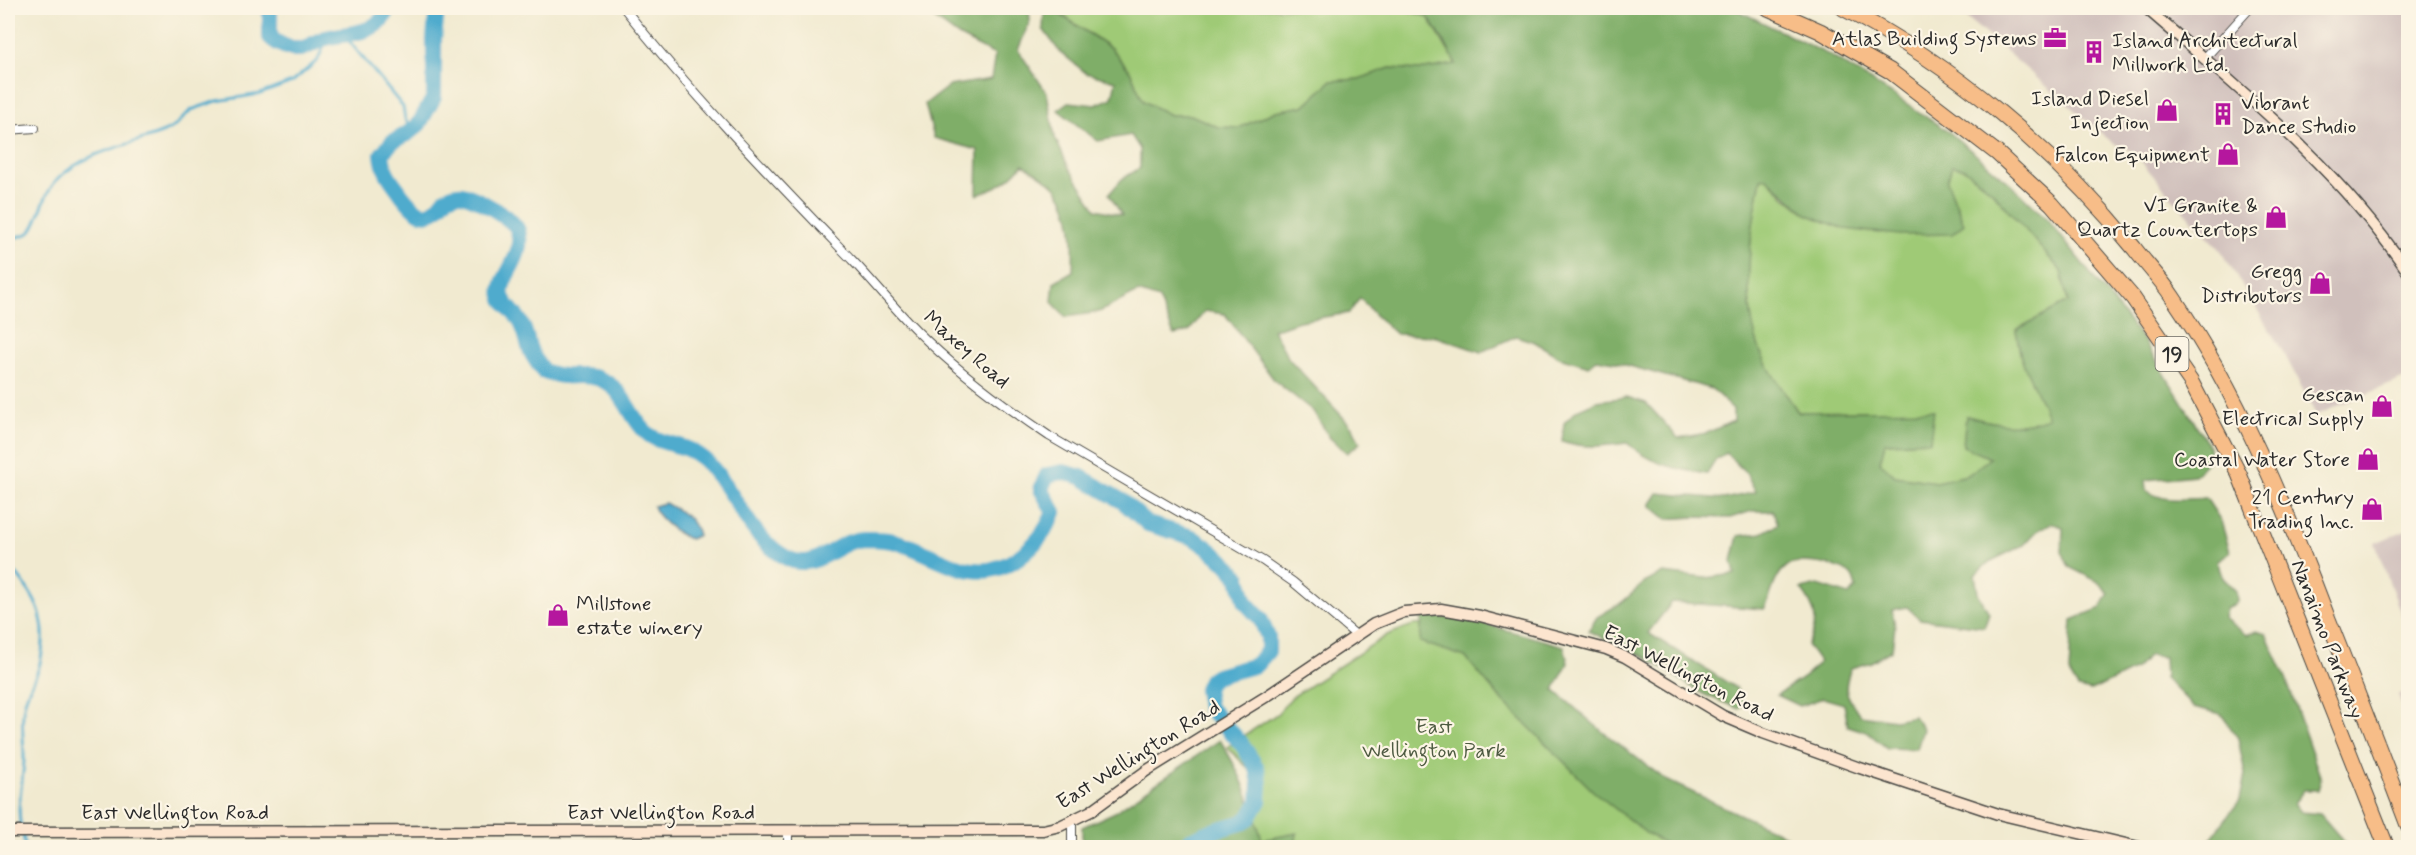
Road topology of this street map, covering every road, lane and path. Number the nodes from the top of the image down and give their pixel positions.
1 (624, 8) edge
2 (1768, 8) edge
3 (1843, 8) edge
4 (2146, 8) edge
5 (2250, 8) edge
6 (2204, 59) junction
7 (35, 129) dead end
8 (8, 130) edge
9 (2409, 272) edge
10 (1356, 635) junction
11 (1072, 821) junction
12 (2409, 825) edge
13 (8, 832) edge
14 (788, 832) junction
15 (788, 848) edge
16 (1072, 848) edge
17 (2143, 848) edge
18 (2388, 848) edge

1 - 10 street, Maxey Road
2 - 18 highway, Nanaimo Parkway / 19
3 - 12 highway, Nanaimo Parkway / 19
4 - 6 street
5 - 6 street
6 - 9 street
7 - 8 street
10 - 11 street, East Wellington Road
10 - 17 street, East Wellington Road
11 - 14 street, East Wellington Road
11 - 16 street
13 - 14 street, East Wellington Road
14 - 15 street

